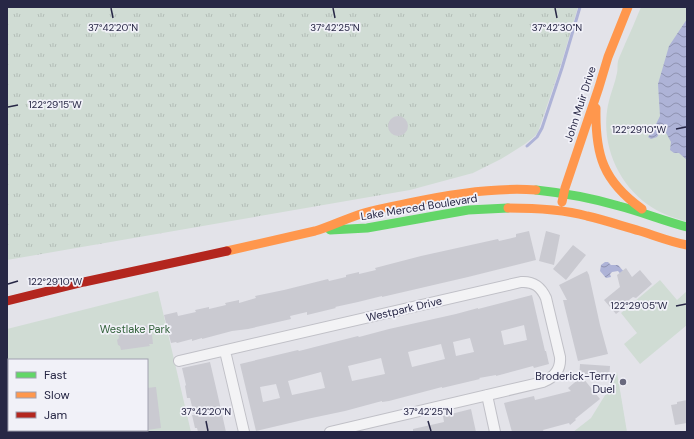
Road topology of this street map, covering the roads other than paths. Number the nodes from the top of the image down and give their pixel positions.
1 (628, 7) edge
2 (599, 87) junction
3 (564, 193) junction
4 (560, 211) junction
5 (658, 219) junction
6 (687, 227) edge
7 (318, 231) junction
8 (687, 245) edge
9 (7, 301) edge
10 (225, 351) junction
11 (179, 362) dead end
12 (486, 395) junction
13 (367, 428) edge
14 (244, 432) edge
15 (330, 432) edge
16 (495, 432) edge

1 - 2 main road, John Muir Drive
2 - 3 main road, John Muir Drive
2 - 5 main road
3 - 4 main road, John Muir Drive
3 - 5 main road, Lake Merced Boulevard
3 - 7 main road, Lake Merced Boulevard
4 - 7 main road, Lake Merced Boulevard
4 - 8 main road, Lake Merced Boulevard
5 - 6 main road, Lake Merced Boulevard
7 - 9 main road, Lake Merced Boulevard
10 - 11 street, Westpark Drive
10 - 12 street, Westpark Drive
10 - 14 street
12 - 13 street
12 - 16 street
13 - 15 street

